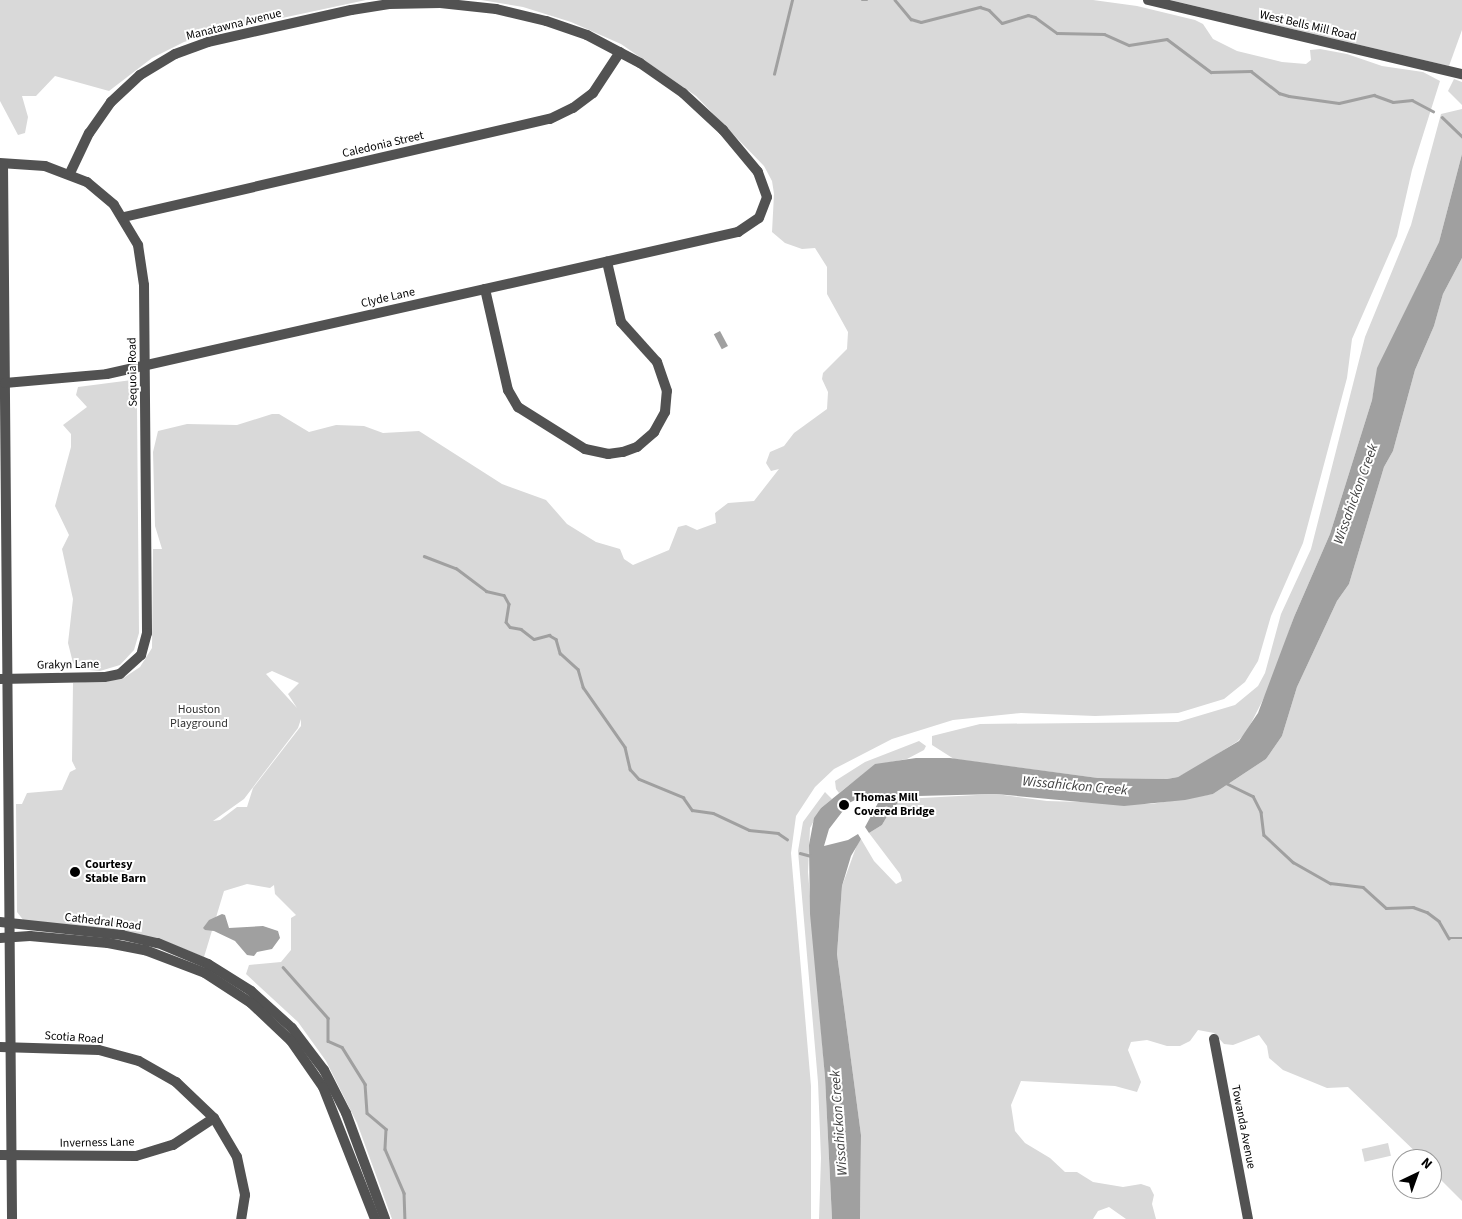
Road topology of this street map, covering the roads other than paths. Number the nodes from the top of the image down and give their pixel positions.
1 (1148, 0) edge
2 (620, 52) junction
3 (1462, 74) edge
4 (2, 163) edge
5 (70, 173) junction
6 (765, 208) joint
7 (124, 217) junction
8 (606, 262) junction
9 (2, 281) edge
10 (485, 289) junction
11 (145, 366) junction
12 (5, 383) junction
13 (132, 666) joint
14 (4, 679) edge
15 (5, 923) edge
16 (5, 937) edge
17 (1214, 1039) dead end
18 (0, 1047) edge
19 (11, 1048) junction
20 (214, 1118) junction
21 (0, 1155) edge
22 (12, 1156) junction
23 (12, 1219) edge
24 (241, 1219) edge
25 (375, 1219) edge
26 (385, 1219) edge
27 (1248, 1219) edge

1 - 3 street, West Bells Mill Road
2 - 5 street, Manatawna Avenue
2 - 6 street, Manatawna Avenue
2 - 7 street, Caledonia Street
4 - 5 street, Sequoia Road
4 - 9 street
5 - 7 street, Sequoia Road
6 - 8 street, Clyde Lane
7 - 11 street, Sequoia Road
8 - 10 street, Clyde Lane
8 - 10 street
9 - 12 street
10 - 11 street, Clyde Lane
11 - 12 street, Clyde Lane
11 - 13 street, Sequoia Road
12 - 14 street
13 - 14 street, Grakyn Lane
14 - 15 street
15 - 16 street
15 - 26 street, Cathedral Road
16 - 19 street
16 - 25 street, Cathedral Road
17 - 27 street, Towanda Avenue
18 - 19 street, Scotia Road
19 - 20 street, Scotia Road
19 - 22 street
20 - 22 street, Inverness Lane
20 - 24 street, Scotia Road
21 - 22 street, Inverness Lane
22 - 23 street

